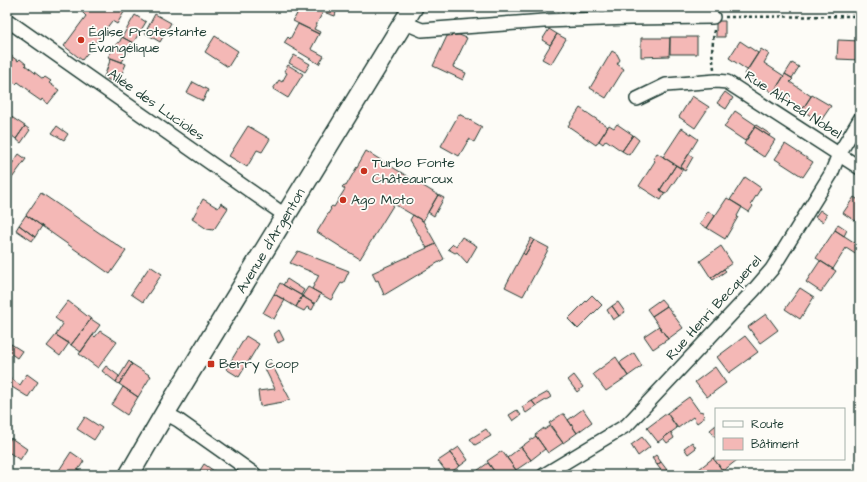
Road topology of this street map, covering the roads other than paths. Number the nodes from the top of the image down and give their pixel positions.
1 (408, 15) edge
2 (713, 17) road end
3 (7, 20) edge
4 (637, 99) dead end
5 (860, 119) edge
6 (839, 154) junction
7 (860, 168) edge
8 (286, 216) junction
9 (165, 413) junction
10 (559, 471) edge
11 (129, 475) edge
12 (254, 475) edge
13 (544, 475) edge

1 - 2 street
1 - 8 main road, Avenue d'Argenton
3 - 8 street, Allée des Lucioles
4 - 6 street, Rue Alfred Nobel
5 - 6 street, Rue Henri Becquerel
6 - 7 street, Rue Alfred Nobel
6 - 10 street, Rue Henri Becquerel
8 - 9 main road, Avenue d'Argenton
9 - 11 main road, Avenue d'Argenton
9 - 12 street
10 - 13 street, Rue Henri Becquerel

